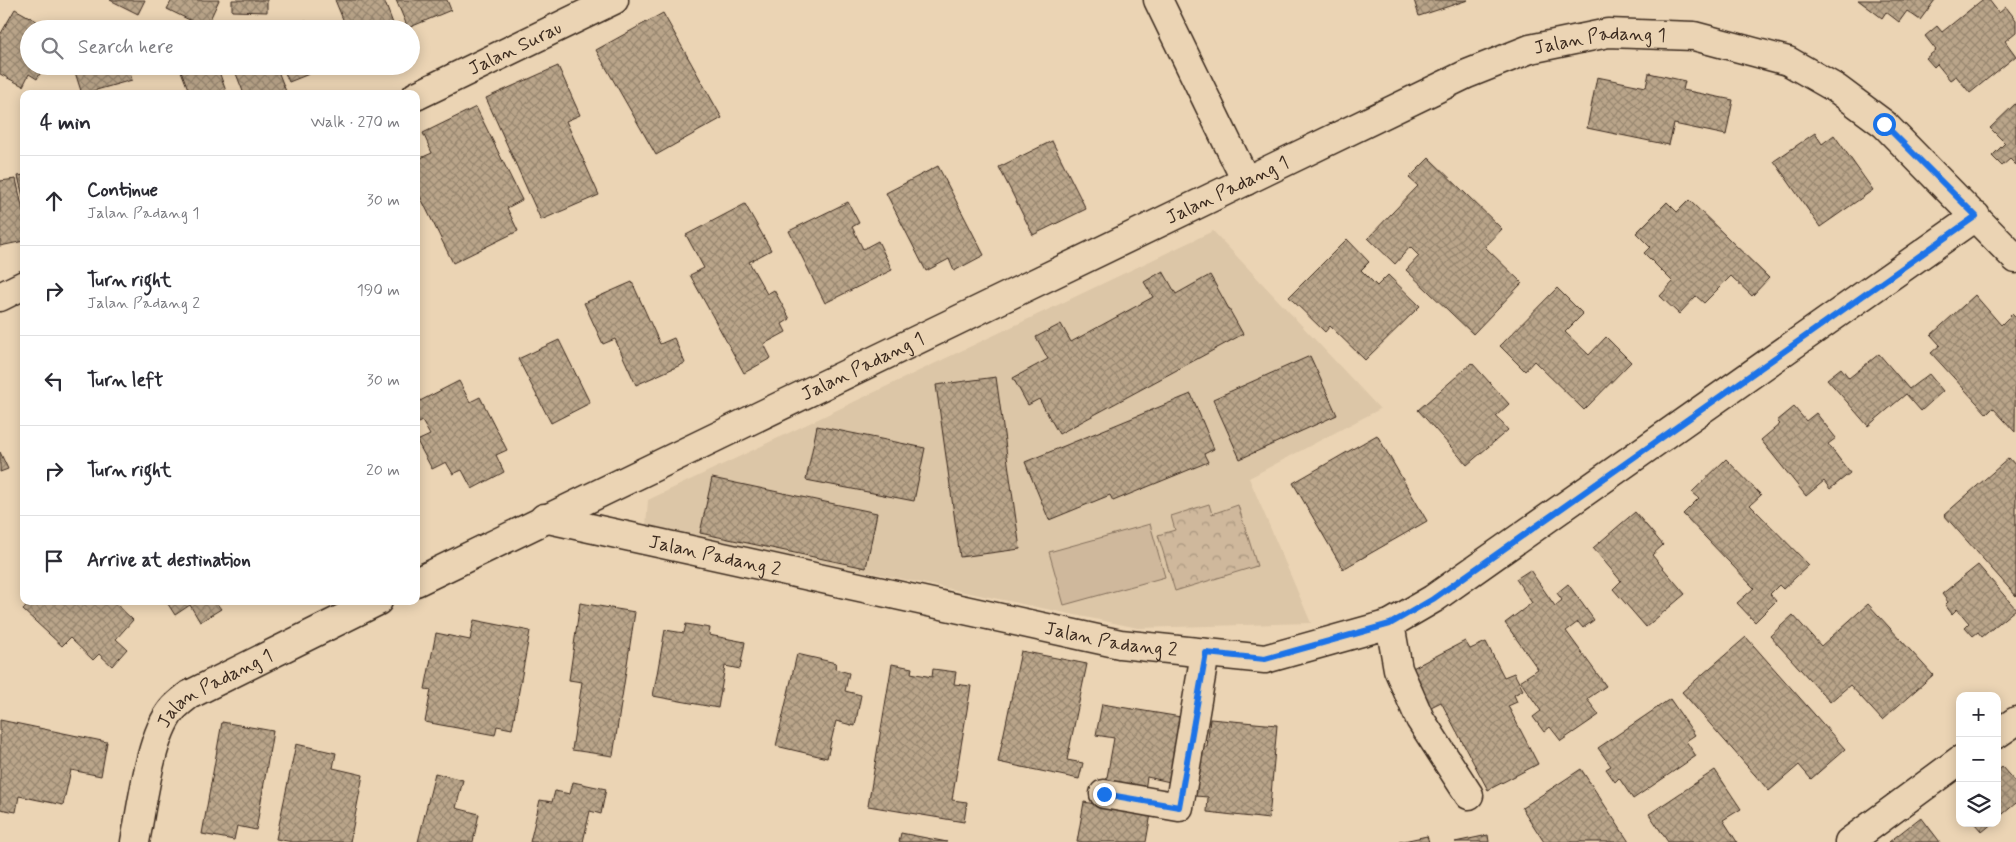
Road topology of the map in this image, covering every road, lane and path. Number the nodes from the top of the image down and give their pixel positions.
1 (614, 0) edge
2 (1158, 0) edge
3 (420, 94) edge
4 (1246, 181) junction
5 (1976, 216) junction
6 (2016, 259) edge
7 (20, 287) edge
8 (0, 297) edge
9 (544, 518) junction
10 (420, 580) edge
11 (370, 605) edge
12 (1390, 624) junction
13 (1206, 653) junction
14 (2016, 721) edge
15 (2001, 731) edge
16 (1956, 763) edge
17 (1104, 794) dead end
18 (1469, 794) dead end
19 (135, 842) edge
20 (1849, 842) edge

1 - 3 street, Jalan Surau
2 - 4 street
4 - 5 street, Jalan Padang 1
4 - 9 street, Jalan Padang 1
5 - 6 street, Jalan Padang 1
5 - 12 street, Jalan Padang 2
7 - 8 street
9 - 10 street, Jalan Padang 1
9 - 13 street, Jalan Padang 2
11 - 19 street, Jalan Padang 1
12 - 13 street, Jalan Padang 2
12 - 18 street
13 - 17 street
14 - 15 street
16 - 20 street

